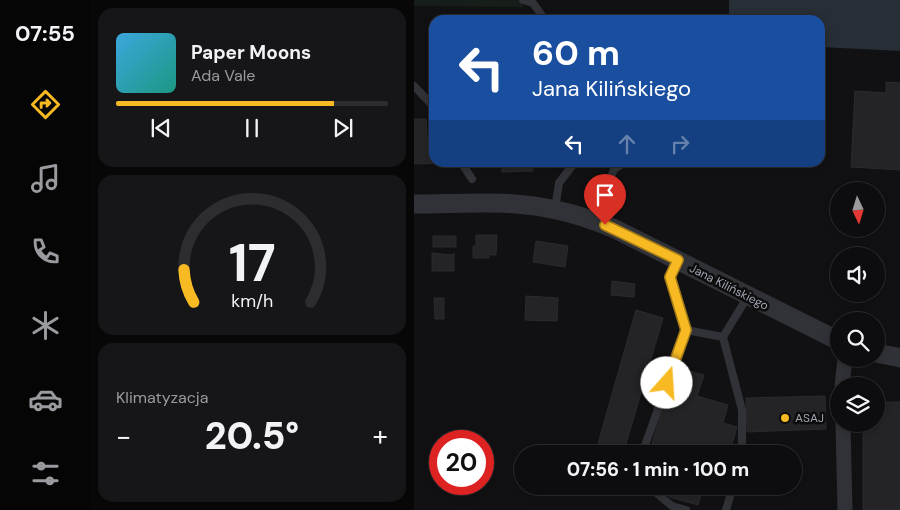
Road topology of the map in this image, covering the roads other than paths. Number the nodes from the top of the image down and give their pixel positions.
1 (523, 0) edge
2 (541, 15) edge
3 (414, 86) edge
4 (429, 102) edge
5 (464, 167) edge
6 (571, 167) edge
7 (613, 167) edge
8 (472, 179) dead end
9 (414, 204) edge
10 (555, 210) junction
11 (595, 221) junction
12 (678, 260) junction
13 (748, 296) junction
14 (686, 330) junction
15 (723, 336) junction
16 (830, 337) edge
17 (885, 355) edge
18 (900, 358) edge
19 (843, 432) edge
20 (645, 445) edge
21 (742, 445) edge
22 (659, 495) edge
23 (730, 495) edge
24 (686, 510) edge
25 (726, 510) edge
26 (845, 510) edge

1 - 2 lane
3 - 4 lane
5 - 8 lane
6 - 10 lane
7 - 11 lane
9 - 10 street, Jana Kilińskiego
10 - 11 street, Jana Kilińskiego
11 - 12 street, Jana Kilińskiego
12 - 13 street, Jana Kilińskiego
12 - 14 lane
13 - 15 lane
13 - 16 street, Jana Kilińskiego
14 - 15 lane
14 - 20 lane
15 - 21 lane
17 - 18 street
19 - 26 street
22 - 24 lane
23 - 25 lane

